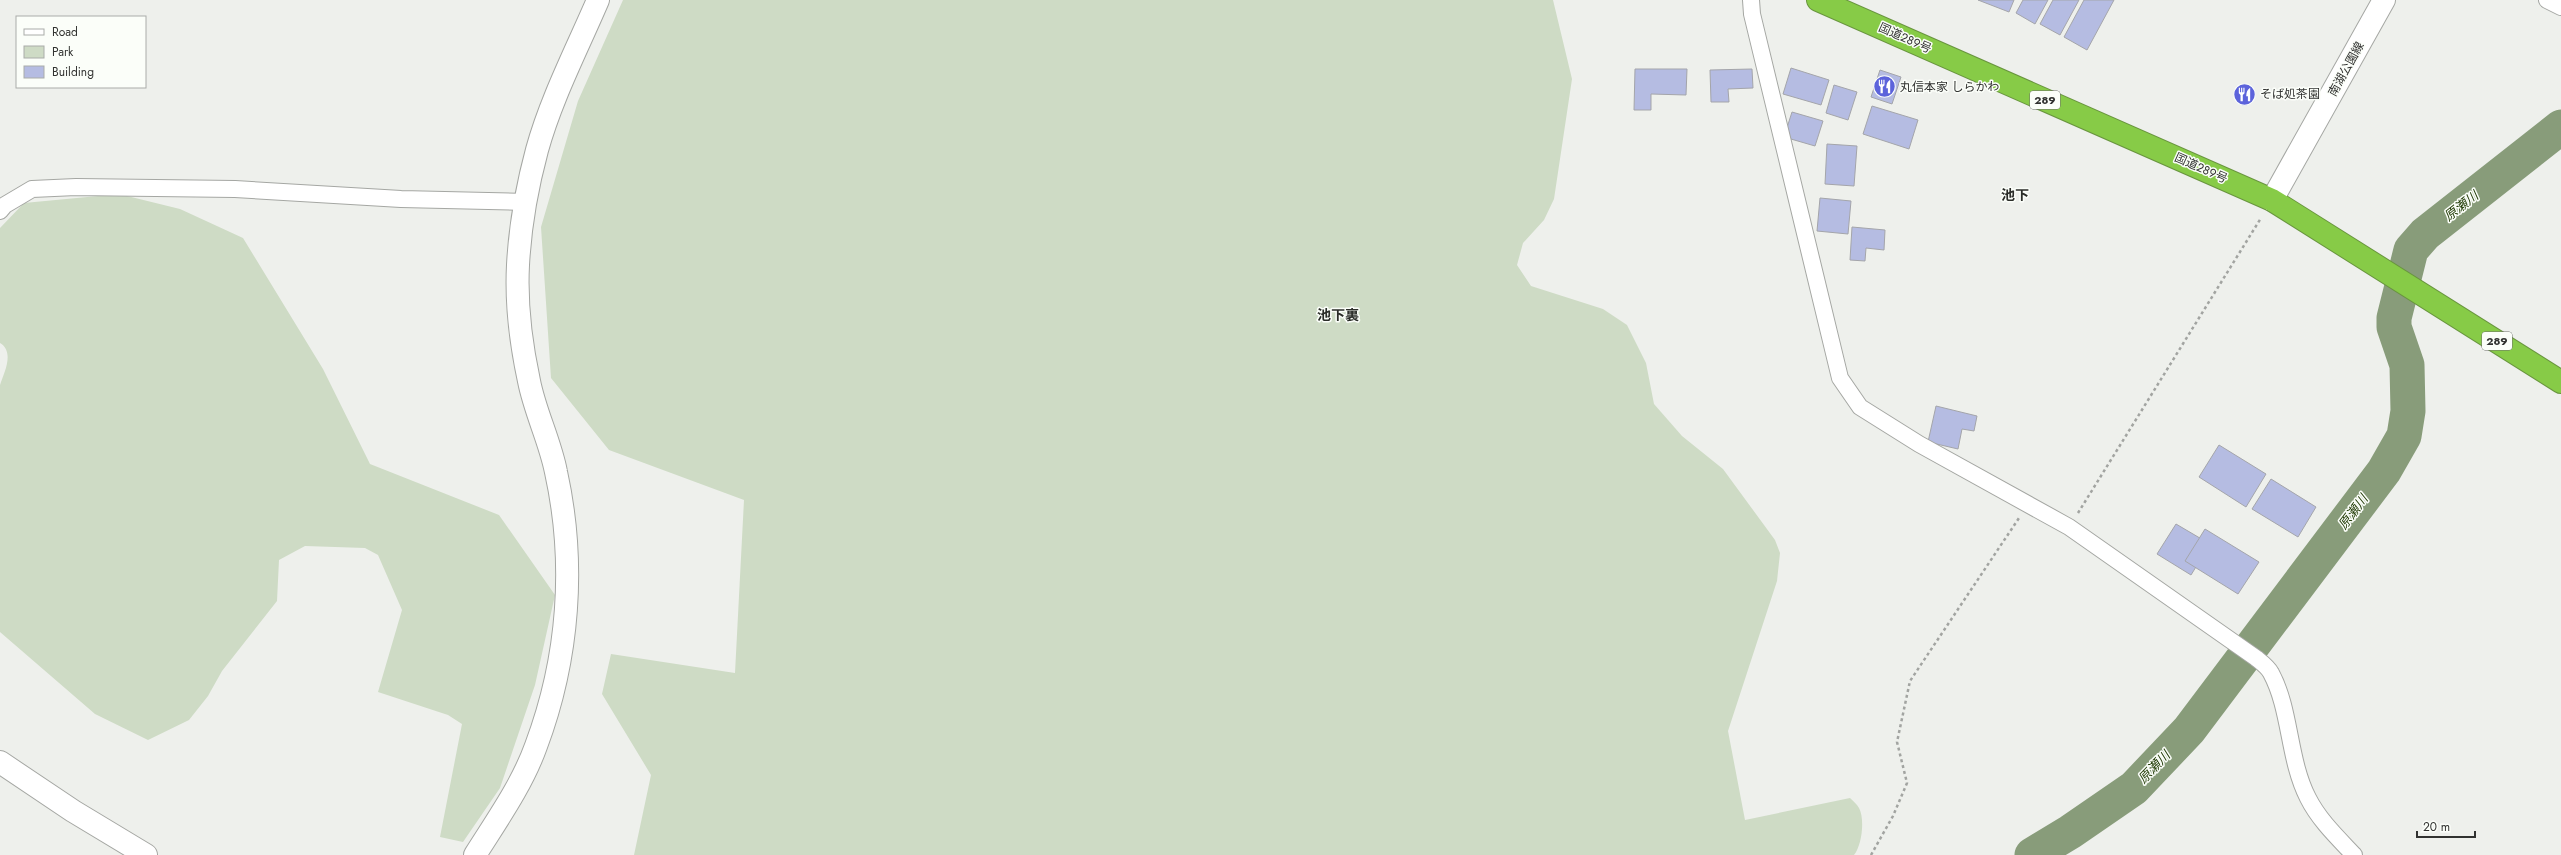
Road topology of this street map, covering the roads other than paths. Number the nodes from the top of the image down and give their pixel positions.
1 (598, 0) edge
2 (1751, 0) edge
3 (1818, 0) edge
4 (2384, 0) edge
5 (2547, 0) edge
6 (2561, 7) edge
7 (2272, 200) junction
8 (526, 202) junction
9 (0, 211) edge
10 (2561, 382) edge
11 (0, 762) edge
12 (146, 855) edge
13 (474, 855) edge
14 (2354, 855) edge

1 - 8 street
2 - 14 street
3 - 7 highway, 国道289号 / 289
4 - 7 street, 南湖公園線
5 - 6 street
7 - 10 highway, 国道289号 / 289
8 - 9 street
8 - 13 street
11 - 12 street

